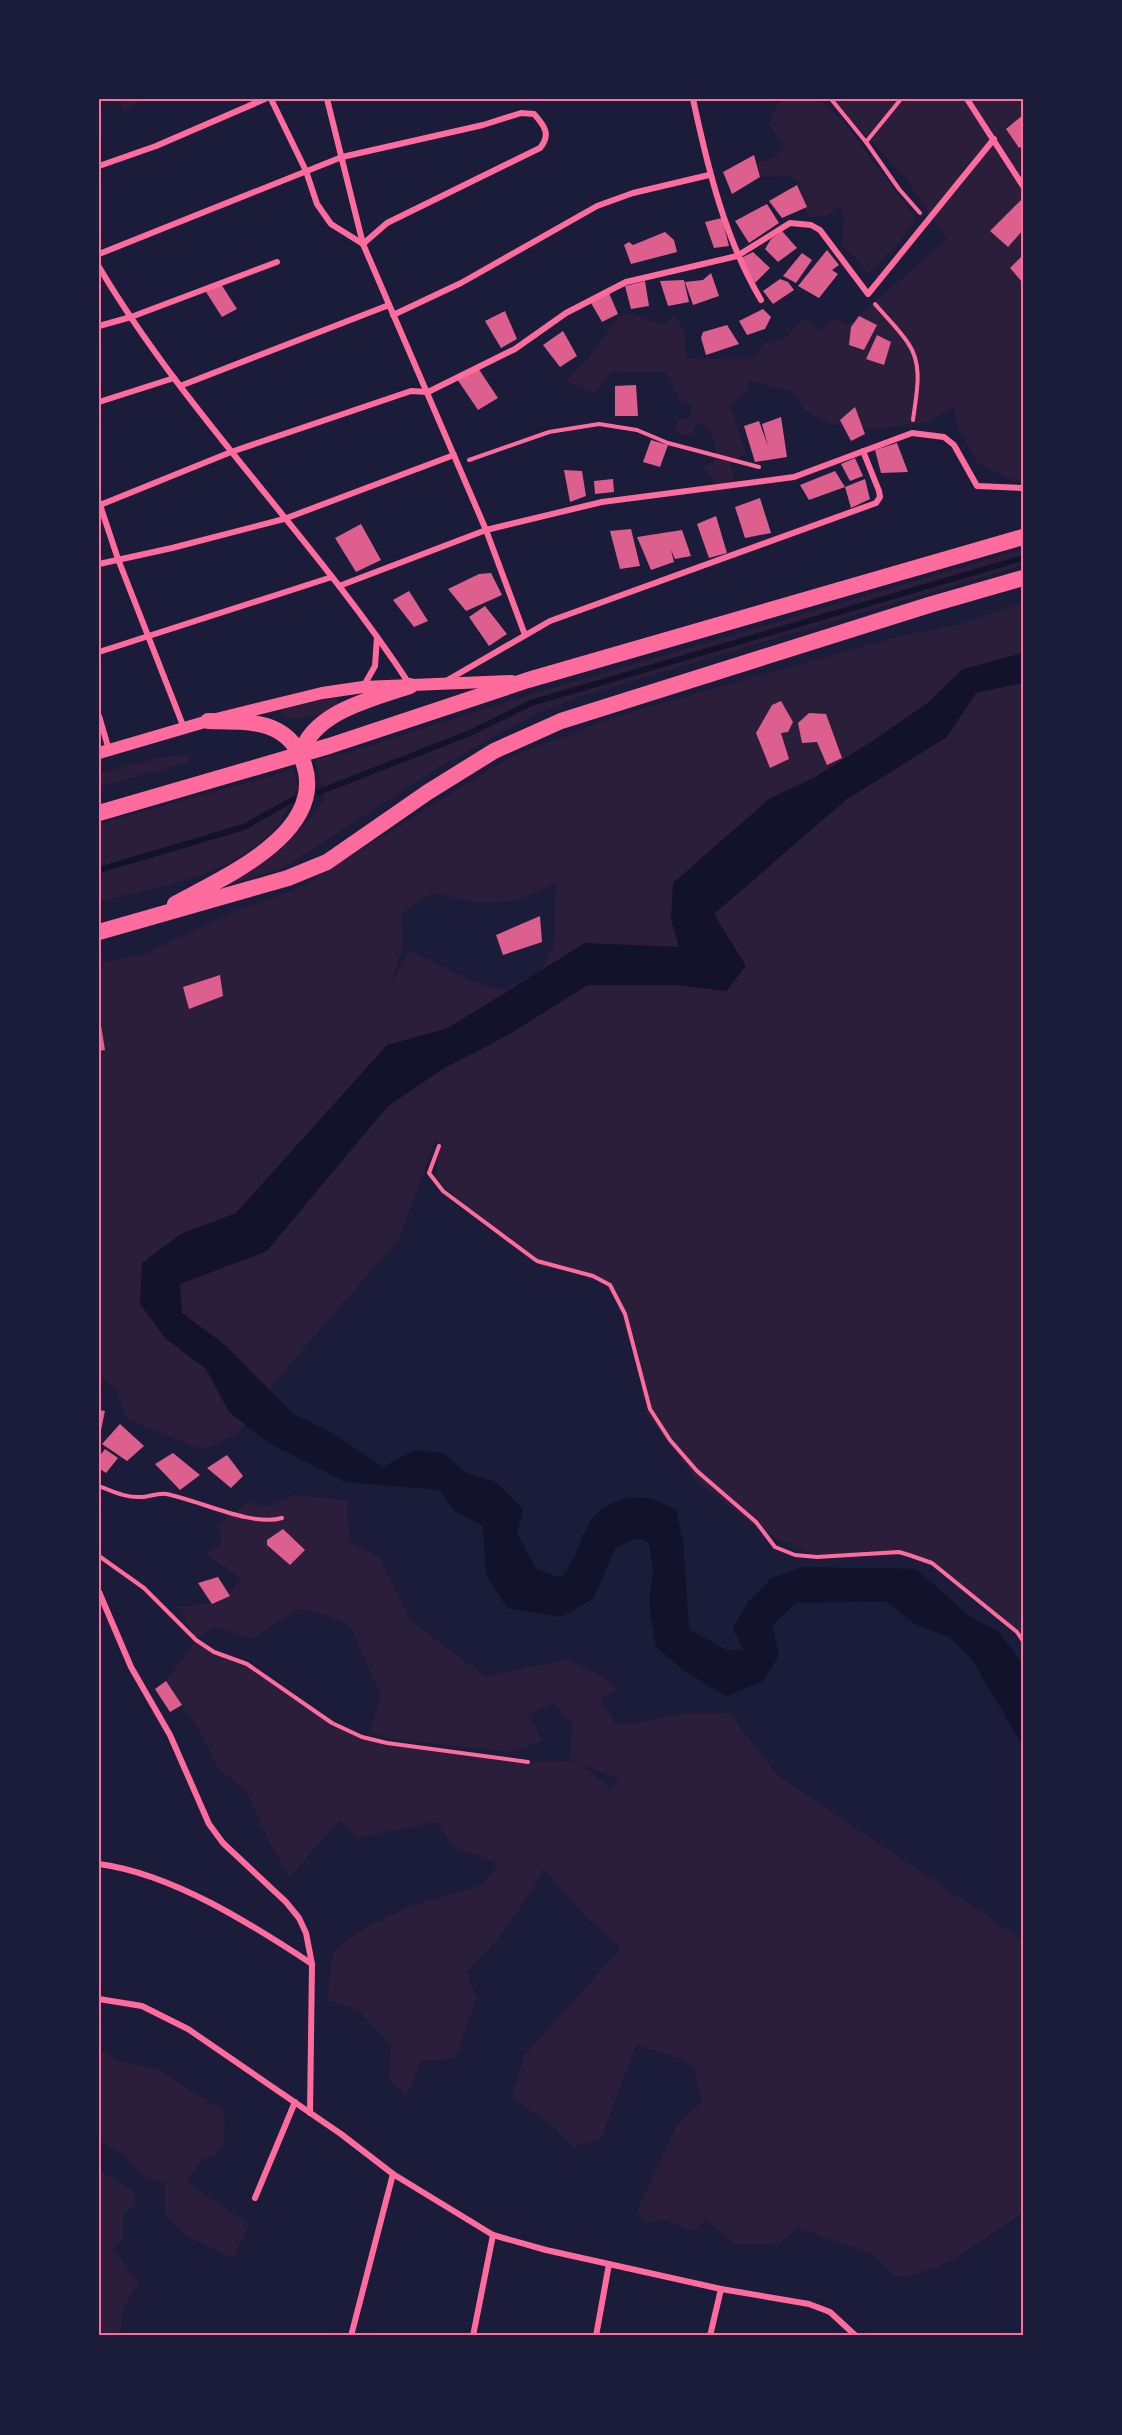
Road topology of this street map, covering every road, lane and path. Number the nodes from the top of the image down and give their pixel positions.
1 (265, 99) edge
2 (271, 99) edge
3 (327, 99) edge
4 (693, 99) edge
5 (831, 99) edge
6 (901, 99) edge
7 (967, 99) edge
8 (994, 139) junction
9 (866, 142) junction
10 (342, 157) junction
11 (99, 166) edge
12 (306, 171) junction
13 (709, 175) junction
14 (1023, 186) edge
15 (927, 219) junction
16 (363, 244) junction
17 (99, 254) edge
18 (737, 256) junction
19 (277, 262) dead end
20 (99, 267) edge
21 (868, 294) junction
22 (761, 300) dead end
23 (389, 305) junction
24 (393, 315) junction
25 (131, 318) junction
26 (99, 326) edge
27 (174, 378) junction
28 (180, 386) junction
29 (428, 392) junction
30 (99, 402) edge
31 (912, 433) junction
32 (231, 452) junction
33 (863, 452) junction
34 (454, 455) junction
35 (457, 465) junction
36 (760, 468) dead end
37 (1023, 488) edge
38 (99, 503) edge
39 (284, 519) junction
40 (486, 530) junction
41 (1023, 537) edge
42 (118, 559) junction
43 (99, 564) edge
44 (332, 577) junction
45 (1023, 578) edge
46 (339, 585) junction
47 (525, 635) junction
48 (148, 637) junction
49 (377, 637) junction
50 (99, 652) edge
51 (528, 680) junction
52 (442, 682) junction
53 (410, 686) junction
54 (363, 687) junction
55 (99, 716) edge
56 (208, 721) junction
57 (184, 728) junction
58 (104, 752) edge
59 (301, 754) junction
60 (99, 813) edge
61 (151, 917) junction
62 (99, 932) edge
63 (439, 1146) dead end
64 (99, 1486) edge
65 (282, 1518) dead end
66 (99, 1556) edge
67 (99, 1592) edge
68 (1023, 1641) edge
69 (528, 1762) dead end
70 (99, 1864) edge
71 (312, 1964) junction
72 (99, 1999) edge
73 (295, 2102) junction
74 (310, 2113) junction
75 (393, 2174) junction
76 (255, 2198) dead end
77 (493, 2235) junction
78 (609, 2264) junction
79 (721, 2289) junction
80 (351, 2336) edge
81 (473, 2336) edge
82 (596, 2336) edge
83 (710, 2336) edge
84 (856, 2336) edge

1 - 11 street
2 - 12 street
3 - 10 street
4 - 13 street
5 - 9 path
6 - 9 path
7 - 8 street
8 - 14 street
8 - 15 street
9 - 15 path
10 - 12 street
10 - 16 street
10 - 16 street
12 - 16 street
12 - 17 street
13 - 18 street
13 - 24 street
15 - 21 street
16 - 23 street
18 - 21 street
18 - 22 street
18 - 29 street
19 - 25 street
20 - 25 street
21 - 31 path
23 - 24 street
23 - 28 street
24 - 29 street
25 - 26 street
25 - 27 street
27 - 28 street
27 - 30 street
28 - 32 street
29 - 32 street
29 - 34 street
31 - 33 street
31 - 37 street
32 - 38 street
32 - 39 street
33 - 40 street
33 - 47 street
34 - 35 street
34 - 39 street
35 - 36 path
35 - 40 street
38 - 42 street
39 - 42 street
39 - 44 street
40 - 46 street
40 - 47 street
41 - 51 highway
42 - 43 street
42 - 48 street
44 - 46 street
44 - 48 street
45 - 61 highway
46 - 49 street
47 - 52 street
48 - 50 street
48 - 57 street
49 - 53 street
49 - 54 street
51 - 52 main road
51 - 59 highway
52 - 53 main road
53 - 54 main road
53 - 59 highway
54 - 56 main road
55 - 58 street
56 - 57 main road
56 - 59 highway
57 - 58 main road
59 - 60 highway
59 - 61 highway
61 - 62 highway
63 - 68 path
64 - 65 path
66 - 69 path
67 - 71 street
70 - 71 street
71 - 74 street
72 - 73 street
73 - 74 street
73 - 76 street
74 - 75 street
75 - 77 street
75 - 80 street
77 - 78 street
77 - 81 street
78 - 79 street
78 - 82 street
79 - 83 street
79 - 84 street

